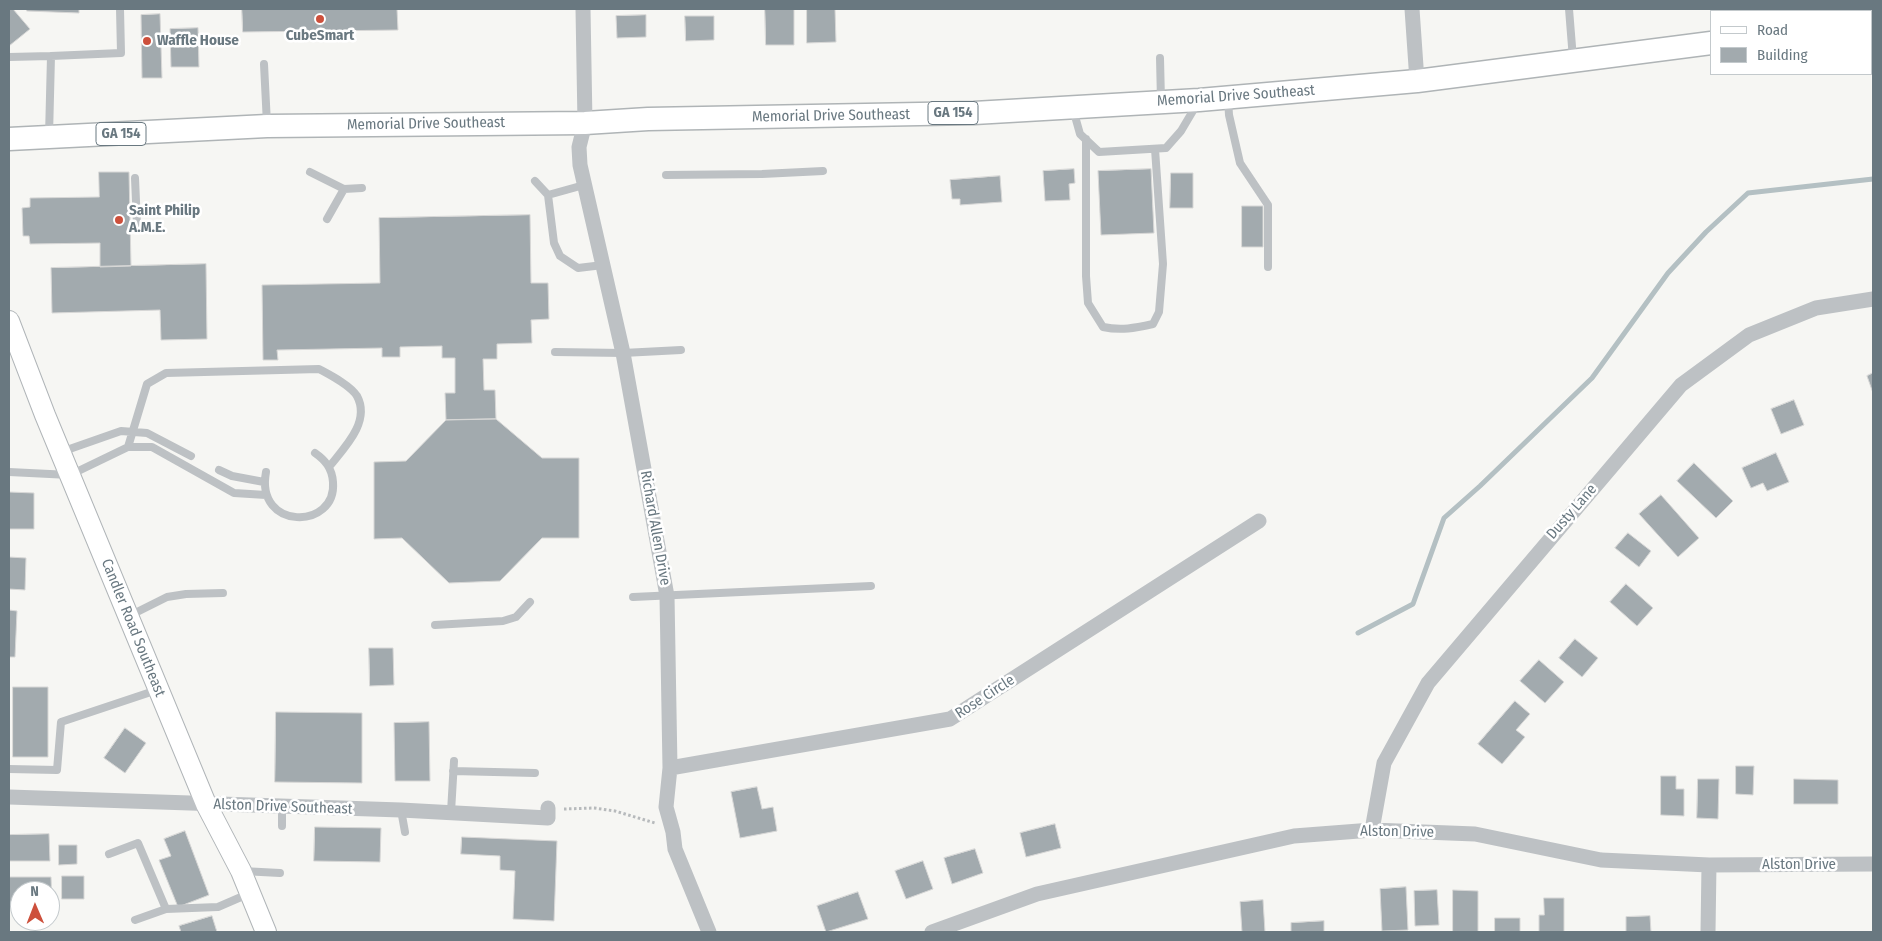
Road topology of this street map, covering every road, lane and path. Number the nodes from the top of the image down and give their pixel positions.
1 (120, 9) edge
2 (583, 9) edge
3 (1412, 9) edge
4 (1569, 9) edge
5 (1710, 43) edge
6 (51, 56) junction
7 (9, 57) edge
8 (1160, 58) dead end
9 (1574, 61) junction
10 (264, 64) dead end
11 (1417, 81) junction
12 (1228, 98) junction
13 (1199, 100) junction
14 (1161, 102) junction
15 (1072, 107) junction
16 (585, 122) junction
17 (267, 126) junction
18 (49, 138) junction
19 (9, 139) edge
20 (1086, 139) junction
21 (1155, 149) junction
22 (824, 171) dead end
23 (310, 172) dead end
24 (666, 175) dead end
25 (135, 178) dead end
26 (535, 181) dead end
27 (584, 185) junction
28 (362, 188) dead end
29 (344, 189) junction
30 (548, 195) junction
31 (327, 219) dead end
32 (137, 225) dead end
33 (603, 265) junction
34 (1268, 267) dead end
35 (1873, 299) edge
36 (9, 320) edge
37 (681, 350) dead end
38 (555, 352) dead end
39 (623, 353) junction
40 (133, 432) junction
41 (128, 447) junction
42 (61, 452) junction
43 (315, 453) dead end
44 (192, 456) dead end
45 (329, 466) junction
46 (219, 470) dead end
47 (9, 472) edge
48 (266, 472) dead end
49 (70, 475) junction
50 (264, 482) junction
51 (266, 495) junction
52 (1259, 521) dead end
53 (871, 586) dead end
54 (222, 593) dead end
55 (667, 596) junction
56 (632, 597) dead end
57 (530, 602) dead end
58 (128, 617) junction
59 (435, 625) dead end
60 (158, 690) junction
61 (454, 761) dead end
62 (670, 768) junction
63 (9, 769) edge
64 (453, 771) junction
65 (535, 774) dead end
66 (9, 797) edge
67 (206, 804) junction
68 (282, 807) junction
69 (548, 808) joint
70 (401, 810) junction
71 (452, 812) junction
72 (282, 826) dead end
73 (1372, 830) junction
74 (406, 832) dead end
75 (674, 838) junction
76 (109, 854) dead end
77 (1873, 864) edge
78 (1709, 865) junction
79 (241, 871) junction
80 (280, 873) dead end
81 (250, 893) junction
82 (166, 909) junction
83 (135, 920) dead end
84 (266, 932) edge
85 (709, 932) edge
86 (932, 932) edge
87 (1708, 932) edge

1 - 6 lane
2 - 16 street, Richard Allen Drive
3 - 11 street
4 - 9 lane
5 - 9 main road, Memorial Drive Southeast / GA 154
6 - 7 lane
6 - 18 lane
8 - 14 lane
9 - 11 main road, Memorial Drive Southeast / GA 154
10 - 17 lane
11 - 12 main road, Memorial Drive Southeast / GA 154
12 - 13 main road, Memorial Drive Southeast / GA 154
12 - 34 lane
13 - 14 main road, Memorial Drive Southeast / GA 154
13 - 21 lane
14 - 15 main road, Memorial Drive Southeast / GA 154
15 - 16 main road, Memorial Drive Southeast / GA 154
15 - 20 lane
16 - 17 main road, Memorial Drive Southeast / GA 154
16 - 27 street, Richard Allen Drive
17 - 18 main road, Memorial Drive Southeast / GA 154
18 - 19 main road, Memorial Drive Southeast / GA 154
20 - 21 lane
20 - 21 lane
22 - 24 lane
23 - 29 lane
25 - 32 lane
26 - 30 lane
27 - 30 lane
27 - 33 street, Richard Allen Drive
28 - 29 lane
29 - 31 lane
30 - 33 lane
33 - 39 street, Richard Allen Drive
35 - 73 street, Dusty Lane
36 - 42 main road, Candler Road Southeast
37 - 39 lane
38 - 39 lane
39 - 55 street, Richard Allen Drive
40 - 41 lane
40 - 42 lane
40 - 44 lane
40 - 45 lane
41 - 49 lane
41 - 51 lane
42 - 49 main road, Candler Road Southeast
43 - 45 lane
45 - 51 lane
46 - 50 lane
47 - 49 lane
48 - 50 lane
49 - 58 main road, Candler Road Southeast
50 - 51 lane
52 - 62 street, Rose Circle
53 - 55 lane
54 - 58 lane
55 - 56 lane
55 - 62 street, Richard Allen Drive
57 - 59 lane
58 - 60 main road, Candler Road Southeast
60 - 63 lane
60 - 67 main road, Candler Road Southeast
61 - 64 lane
62 - 75 street, Richard Allen Drive
64 - 65 lane
64 - 71 lane
66 - 67 street, Alston Drive Southeast
67 - 68 street, Alston Drive Southeast
67 - 79 main road, Candler Road Southeast
68 - 70 street, Alston Drive Southeast
68 - 72 lane
69 - 71 street, Alston Drive Southeast
69 - 75 path
70 - 71 street, Alston Drive Southeast
70 - 74 lane
73 - 78 street, Alston Drive
73 - 86 street, Alston Drive
75 - 85 street, Richard Allen Drive
76 - 82 lane
77 - 78 street, Alston Drive
78 - 87 street
79 - 80 lane
79 - 81 main road, Candler Road Southeast
81 - 82 lane
81 - 84 main road, Candler Road Southeast
82 - 83 lane

